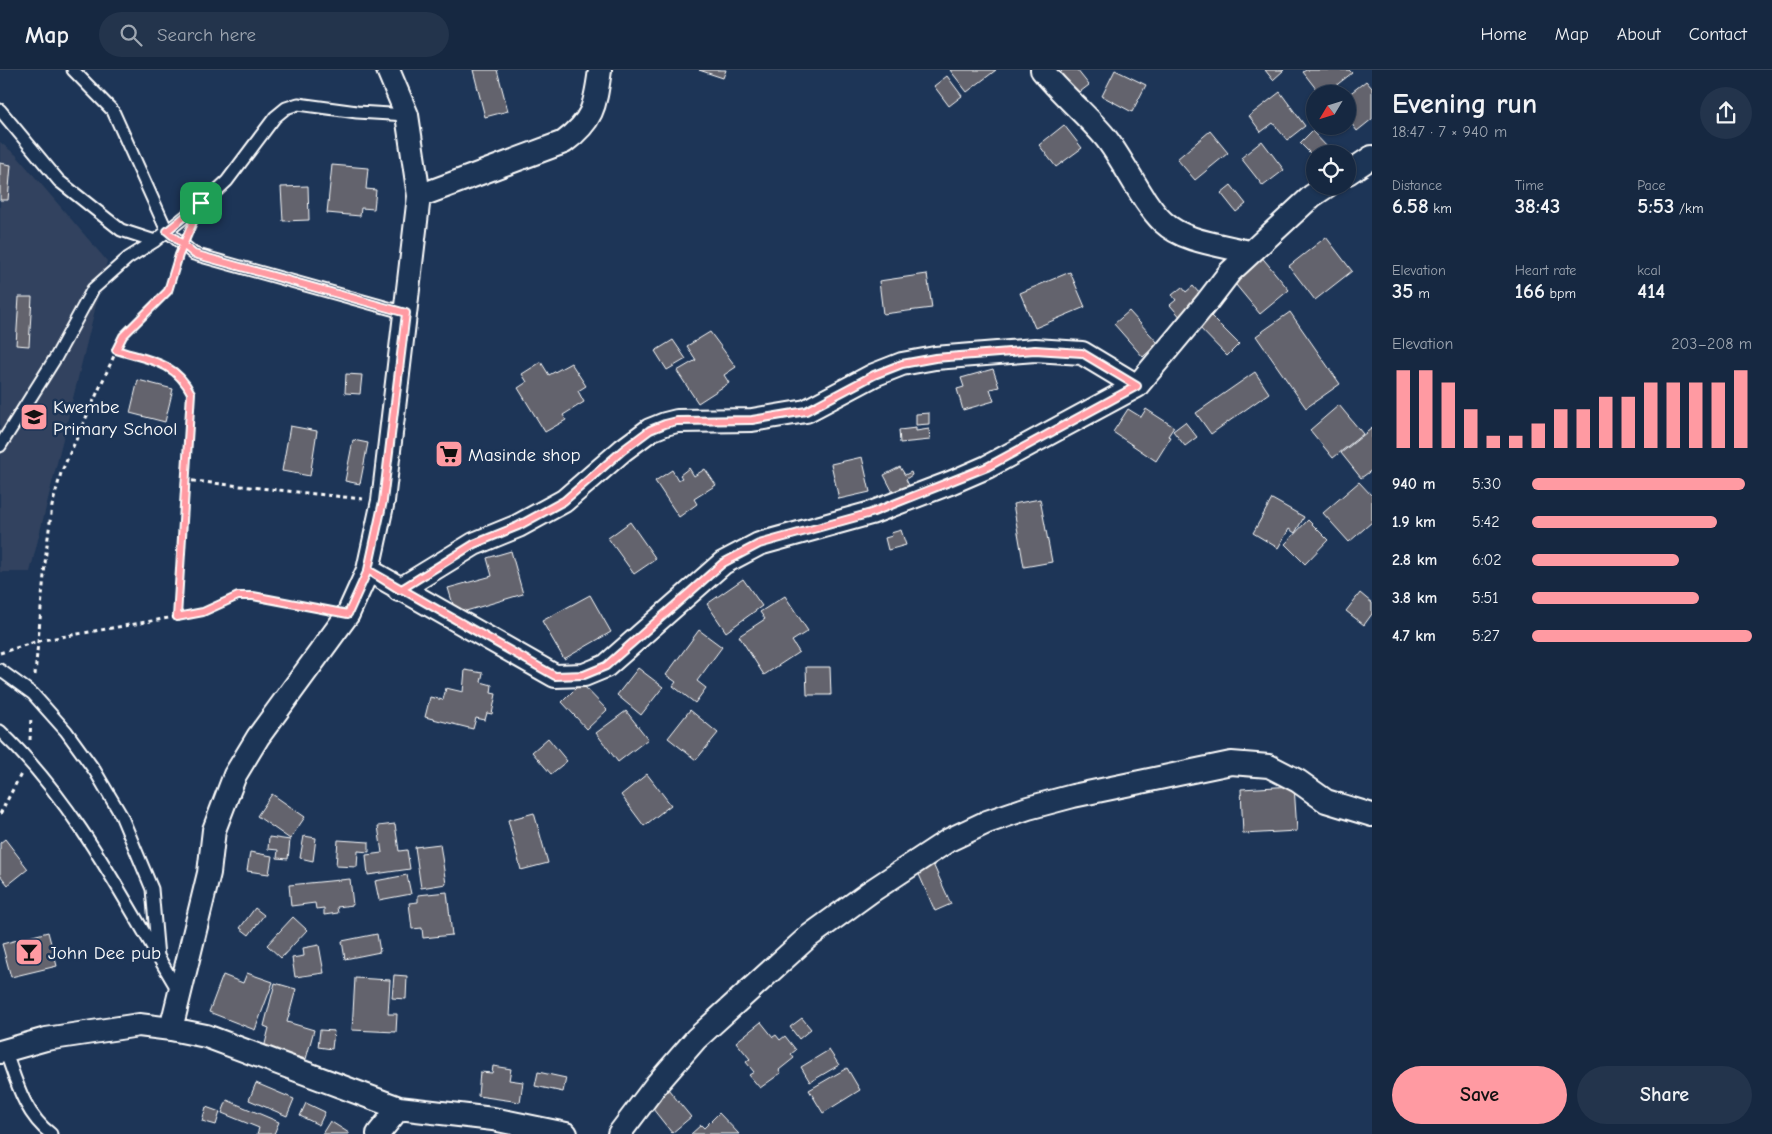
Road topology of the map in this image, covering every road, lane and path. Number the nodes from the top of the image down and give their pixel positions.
1 (73, 70) edge
2 (388, 70) edge
3 (600, 70) edge
4 (1042, 70) edge
5 (0, 110) edge
6 (407, 115) junction
7 (1372, 157) edge
8 (1356, 168) edge
9 (1314, 195) edge
10 (419, 196) junction
11 (167, 231) junction
12 (156, 241) junction
13 (184, 245) junction
14 (1249, 252) junction
15 (406, 313) junction
16 (116, 350) junction
17 (1137, 386) junction
18 (0, 446) edge
19 (184, 480) junction
20 (383, 501) junction
21 (368, 570) junction
22 (400, 590) junction
23 (348, 614) junction
24 (177, 617) junction
25 (38, 641) junction
26 (0, 653) edge
27 (0, 670) edge
28 (33, 694) junction
29 (0, 731) edge
30 (29, 758) junction
31 (0, 814) edge
32 (1372, 814) edge
33 (158, 957) junction
34 (180, 994) junction
35 (170, 1029) junction
36 (3, 1051) edge
37 (400, 1108) junction
38 (50, 1134) edge
39 (378, 1134) edge
40 (566, 1134) edge
41 (619, 1134) edge

1 - 11 lane
2 - 6 street
3 - 10 street
4 - 14 street
5 - 12 lane
6 - 10 street
6 - 11 lane
7 - 8 street
9 - 14 street
10 - 15 street
11 - 12 lane
11 - 13 lane
12 - 18 lane
13 - 15 lane
13 - 16 path
14 - 17 street
15 - 20 street
16 - 19 path
16 - 25 path
17 - 22 street
17 - 22 street
19 - 20 path
19 - 24 path
20 - 21 street
21 - 22 street
21 - 23 street
23 - 24 path
23 - 34 street
24 - 25 path
25 - 26 path
25 - 28 path
27 - 28 lane
28 - 30 path
28 - 33 lane
29 - 30 lane
30 - 31 path
30 - 33 lane
32 - 41 street
33 - 34 lane
34 - 35 street
35 - 36 street
35 - 37 street
36 - 38 lane
37 - 39 street
37 - 40 street

